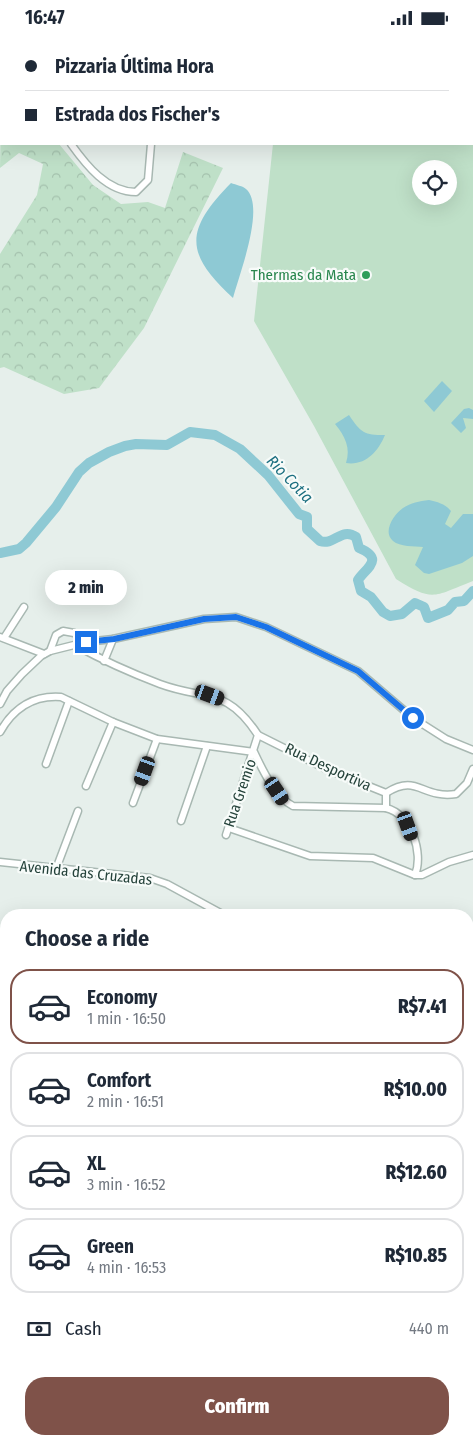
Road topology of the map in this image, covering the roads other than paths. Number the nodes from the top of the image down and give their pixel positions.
1 (72, 145) edge
2 (151, 145) edge
3 (24, 607) dead end
4 (2, 638) edge
5 (114, 639) junction
6 (86, 642) junction
7 (75, 645) junction
8 (47, 653) junction
9 (104, 661) junction
10 (3, 690) edge
11 (69, 701) junction
12 (0, 704) edge
13 (112, 722) junction
14 (0, 732) edge
15 (258, 735) junction
16 (157, 739) junction
17 (206, 747) junction
18 (473, 750) edge
19 (254, 752) junction
20 (46, 764) dead end
21 (473, 769) edge
22 (86, 787) dead end
23 (386, 793) junction
24 (133, 803) dead end
25 (386, 808) junction
26 (78, 811) dead end
27 (180, 821) dead end
28 (473, 855) edge
29 (0, 862) edge
30 (56, 869) junction
31 (415, 875) junction
32 (213, 909) edge

1 - 2 street
3 - 4 street
4 - 8 street
5 - 6 street
5 - 9 street
5 - 18 street
6 - 7 street
6 - 8 street
7 - 8 street
7 - 9 street
8 - 10 street
9 - 15 street
10 - 12 street
11 - 13 street
11 - 14 street
11 - 20 street
13 - 16 street
13 - 22 street
15 - 19 street, Rua Gremio
15 - 23 street, Rua Desportiva
16 - 17 street
16 - 24 street
17 - 19 street
17 - 27 street
19 - 25 street
19 - 31 street, Rua Gremio
21 - 23 street
23 - 25 street, Rua Desportiva
25 - 31 street
26 - 30 street
28 - 31 street
29 - 30 street, Avenida das Cruzadas
30 - 32 street, Avenida das Cruzadas

